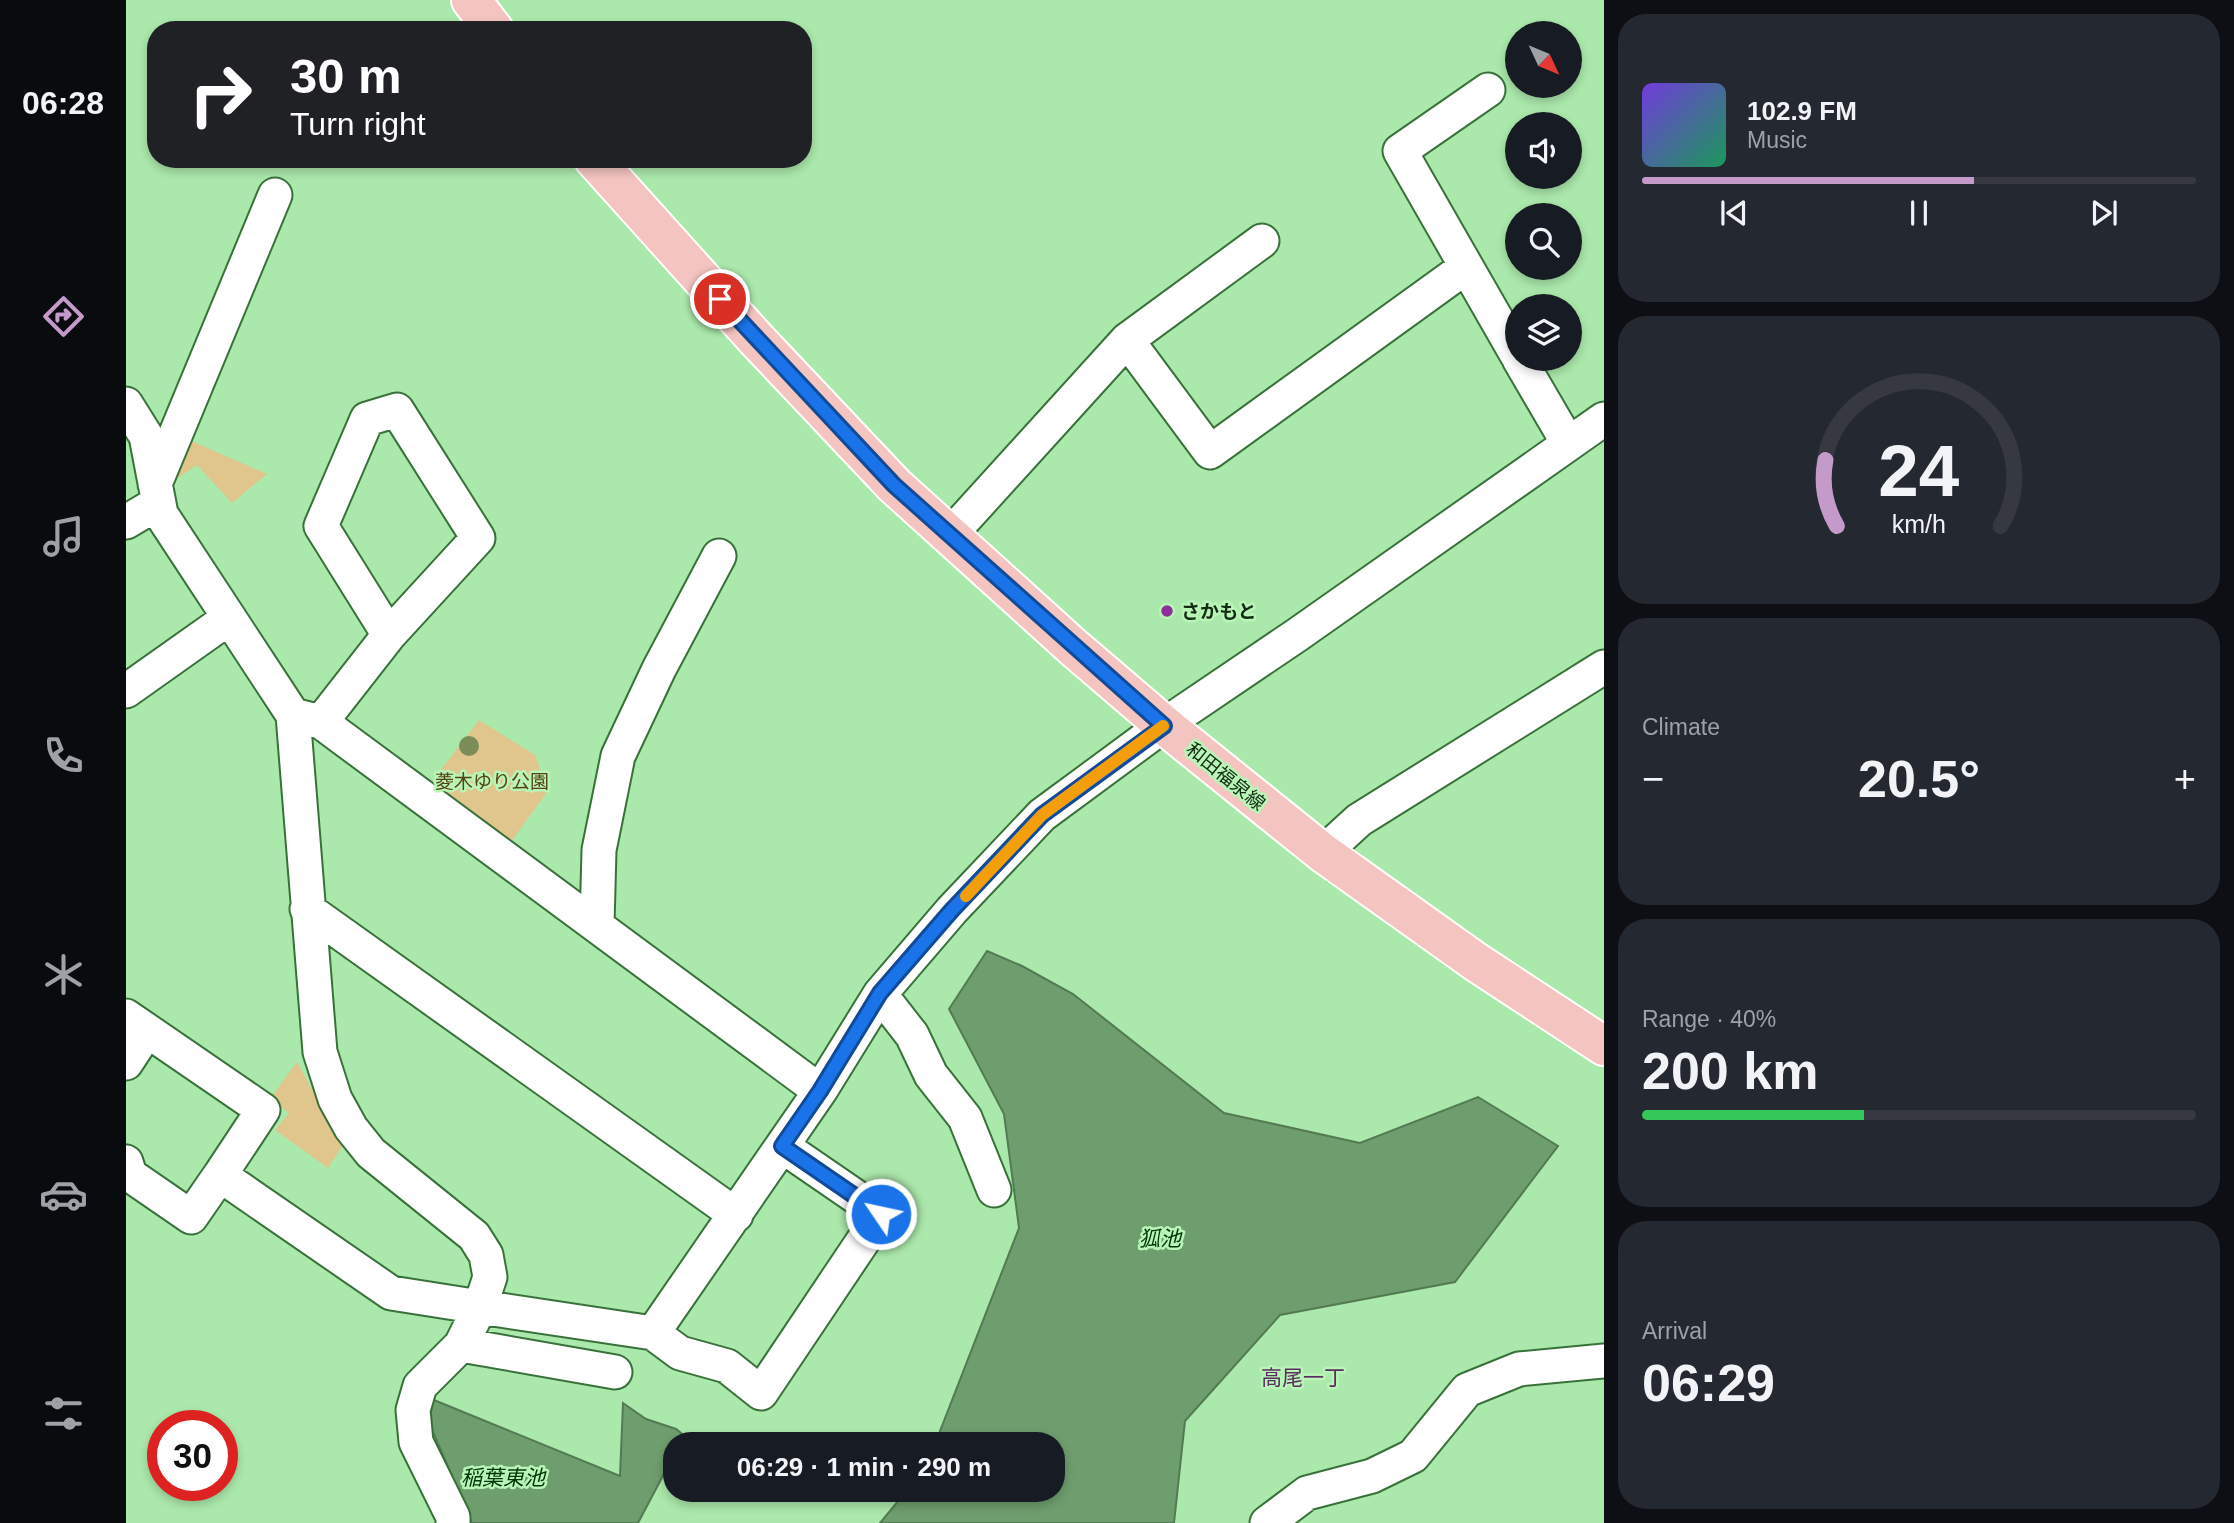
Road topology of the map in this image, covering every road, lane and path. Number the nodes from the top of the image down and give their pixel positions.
1 (471, 0) edge
2 (487, 21) edge
3 (1488, 90) dead end
4 (602, 168) edge
5 (275, 195) dead end
6 (1262, 241) dead end
7 (1466, 267) junction
8 (1505, 334) edge
9 (1127, 340) junction
10 (1526, 371) edge
11 (126, 404) edge
12 (1604, 419) edge
13 (1568, 443) junction
14 (157, 493) junction
15 (126, 522) edge
16 (949, 536) junction
17 (719, 556) dead end
18 (229, 618) junction
19 (389, 635) junction
20 (1604, 667) edge
21 (126, 691) edge
22 (307, 718) junction
23 (1164, 726) junction
24 (1323, 853) junction
25 (307, 909) junction
26 (597, 925) junction
27 (880, 993) junction
28 (137, 1023) edge
29 (1604, 1046) edge
30 (126, 1063) edge
31 (820, 1091) junction
32 (782, 1146) junction
33 (126, 1162) edge
34 (220, 1175) junction
35 (994, 1190) dead end
36 (736, 1214) junction
37 (480, 1307) junction
38 (653, 1333) junction
39 (461, 1345) junction
40 (1604, 1361) edge
41 (615, 1372) dead end
42 (453, 1523) edge
43 (1267, 1523) edge

1 - 2 main road
3 - 7 street
4 - 16 main road, 和田福泉線
5 - 14 street
6 - 9 street
7 - 8 street
7 - 9 street
9 - 16 street
10 - 13 street
11 - 14 street
12 - 13 street
13 - 23 street
14 - 15 street
14 - 18 street
16 - 23 main road, 和田福泉線
17 - 26 street
18 - 21 street
18 - 22 street
19 - 19 street
19 - 22 street
20 - 24 street
22 - 25 street
22 - 26 street
23 - 24 main road, 和田福泉線
23 - 27 street
24 - 29 main road, 和田福泉線
25 - 36 street
25 - 37 street
26 - 31 street
27 - 31 street
27 - 35 street
28 - 30 street
28 - 34 street
31 - 32 street
32 - 36 street
32 - 38 street
33 - 34 street
34 - 37 street
36 - 38 street
37 - 38 street
37 - 39 street
39 - 41 street
39 - 42 street
40 - 43 street

